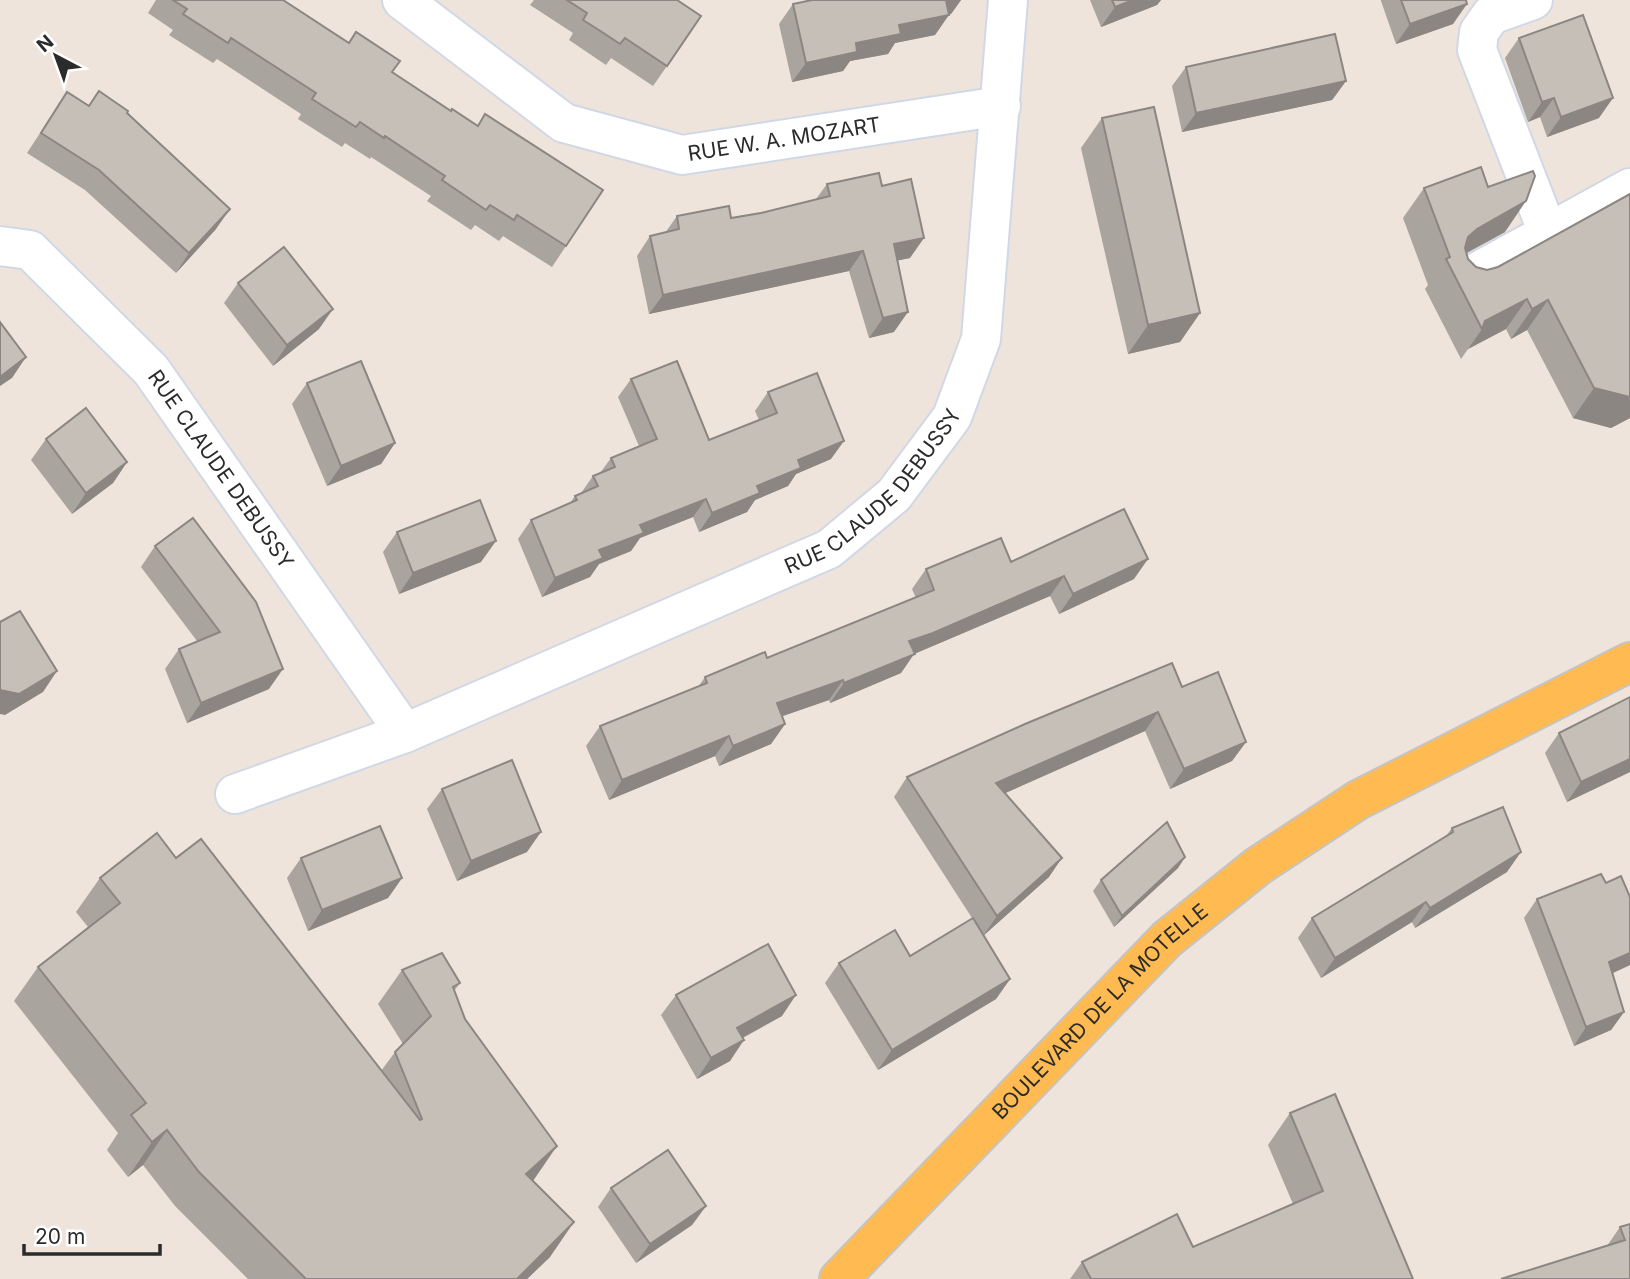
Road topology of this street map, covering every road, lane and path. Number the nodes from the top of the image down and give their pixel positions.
1 (402, 0) edge
2 (1008, 0) edge
3 (1533, 0) edge
4 (1000, 106) junction
5 (1630, 188) edge
6 (1548, 233) junction
7 (0, 246) edge
8 (1466, 278) edge
9 (1630, 662) edge
10 (405, 733) junction
11 (235, 794) dead end
12 (839, 1279) edge

1 - 4 street, RUE W. A. MOZART
2 - 4 street, RUE CLAUDE DEBUSSY
3 - 6 street
4 - 10 street, RUE CLAUDE DEBUSSY
5 - 6 street
6 - 8 street
7 - 10 street, RUE CLAUDE DEBUSSY
9 - 12 main road, BOULEVARD DE LA MOTELLE
10 - 11 street, RUE CLAUDE DEBUSSY

